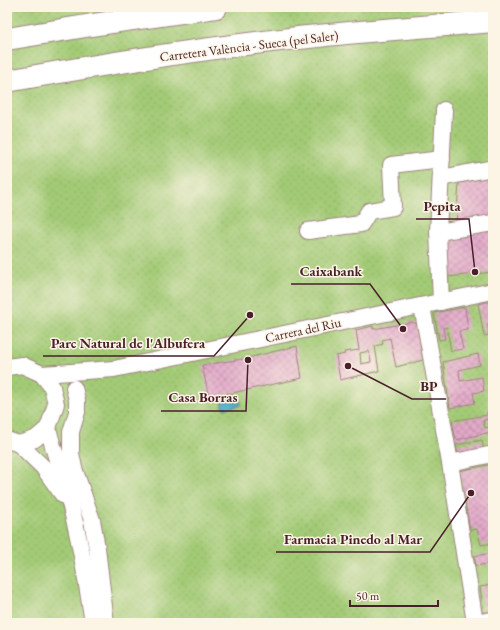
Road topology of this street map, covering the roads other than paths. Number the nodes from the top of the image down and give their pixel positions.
1 (216, 7) edge
2 (493, 21) edge
3 (7, 39) edge
4 (7, 81) edge
5 (444, 110) dead end
6 (442, 159) junction
7 (493, 168) edge
8 (441, 178) junction
9 (493, 223) edge
10 (308, 231) dead end
11 (438, 232) junction
12 (493, 291) edge
13 (441, 302) junction
14 (422, 306) junction
15 (7, 367) edge
16 (114, 369) junction
17 (42, 374) junction
18 (74, 388) junction
19 (56, 404) junction
20 (48, 428) junction
21 (13, 442) edge
22 (493, 454) edge
23 (450, 463) junction
24 (72, 510) junction
25 (493, 620) edge
26 (93, 623) edge
27 (106, 623) edge
28 (474, 623) edge

1 - 3 highway
2 - 4 highway, Carretera València - Sueca (pel Saler)
5 - 6 street
6 - 8 street
6 - 10 street
7 - 8 street
8 - 11 street
9 - 11 street
11 - 13 street
12 - 13 street, Carrera del Riu
13 - 14 street, Carrera del Riu
14 - 16 street, Carrera del Riu
14 - 23 street
15 - 17 street
16 - 17 street, Carrera del Riu
16 - 18 street, Carrera del Riu
17 - 19 street
18 - 19 street, Carrera del Riu
18 - 27 street
19 - 20 street
20 - 21 street
20 - 24 street
21 - 24 street
22 - 23 street
23 - 28 street
24 - 26 street
25 - 28 street

